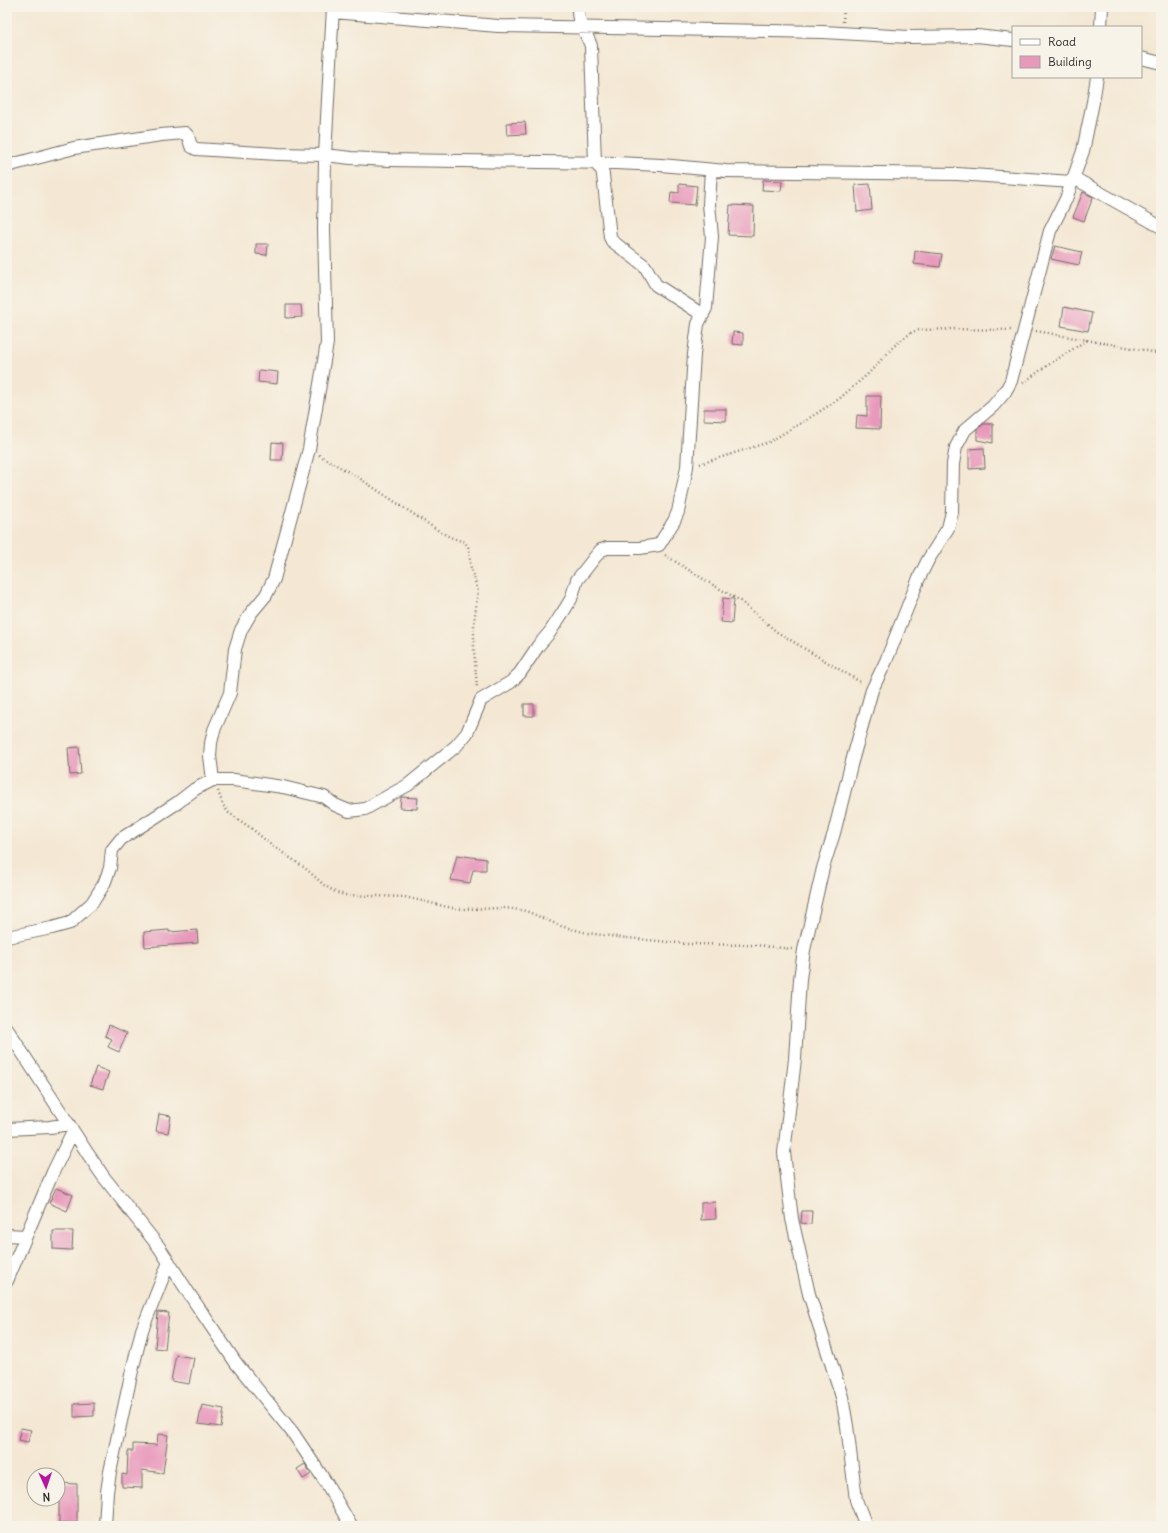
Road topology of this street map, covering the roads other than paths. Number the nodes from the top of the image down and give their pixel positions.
1 (578, 7) edge
2 (1102, 7) edge
3 (333, 10) edge
4 (1101, 26) edge
5 (581, 27) junction
6 (1012, 40) edge
7 (1142, 58) edge
8 (1161, 63) edge
9 (1097, 78) edge
10 (325, 155) junction
11 (595, 163) junction
12 (7, 166) edge
13 (711, 170) junction
14 (1073, 180) junction
15 (1161, 227) edge
16 (703, 315) junction
17 (213, 780) junction
18 (7, 937) edge
19 (7, 1029) edge
20 (71, 1127) junction
21 (7, 1129) edge
22 (7, 1234) edge
23 (26, 1236) junction
24 (169, 1262) junction
25 (7, 1282) edge
26 (105, 1526) edge
27 (351, 1526) edge
28 (866, 1526) edge

1 - 5 street
2 - 4 street
3 - 5 street
3 - 10 street
5 - 6 street
5 - 11 street
7 - 8 street
9 - 14 street
10 - 11 street
10 - 12 street
10 - 17 street
11 - 13 street
11 - 16 street
13 - 14 street
13 - 16 street
14 - 15 street
14 - 28 street
16 - 17 street
17 - 18 street
19 - 20 street
20 - 21 street
20 - 23 street
20 - 24 street
22 - 23 street
23 - 25 street
24 - 26 street
24 - 27 street

